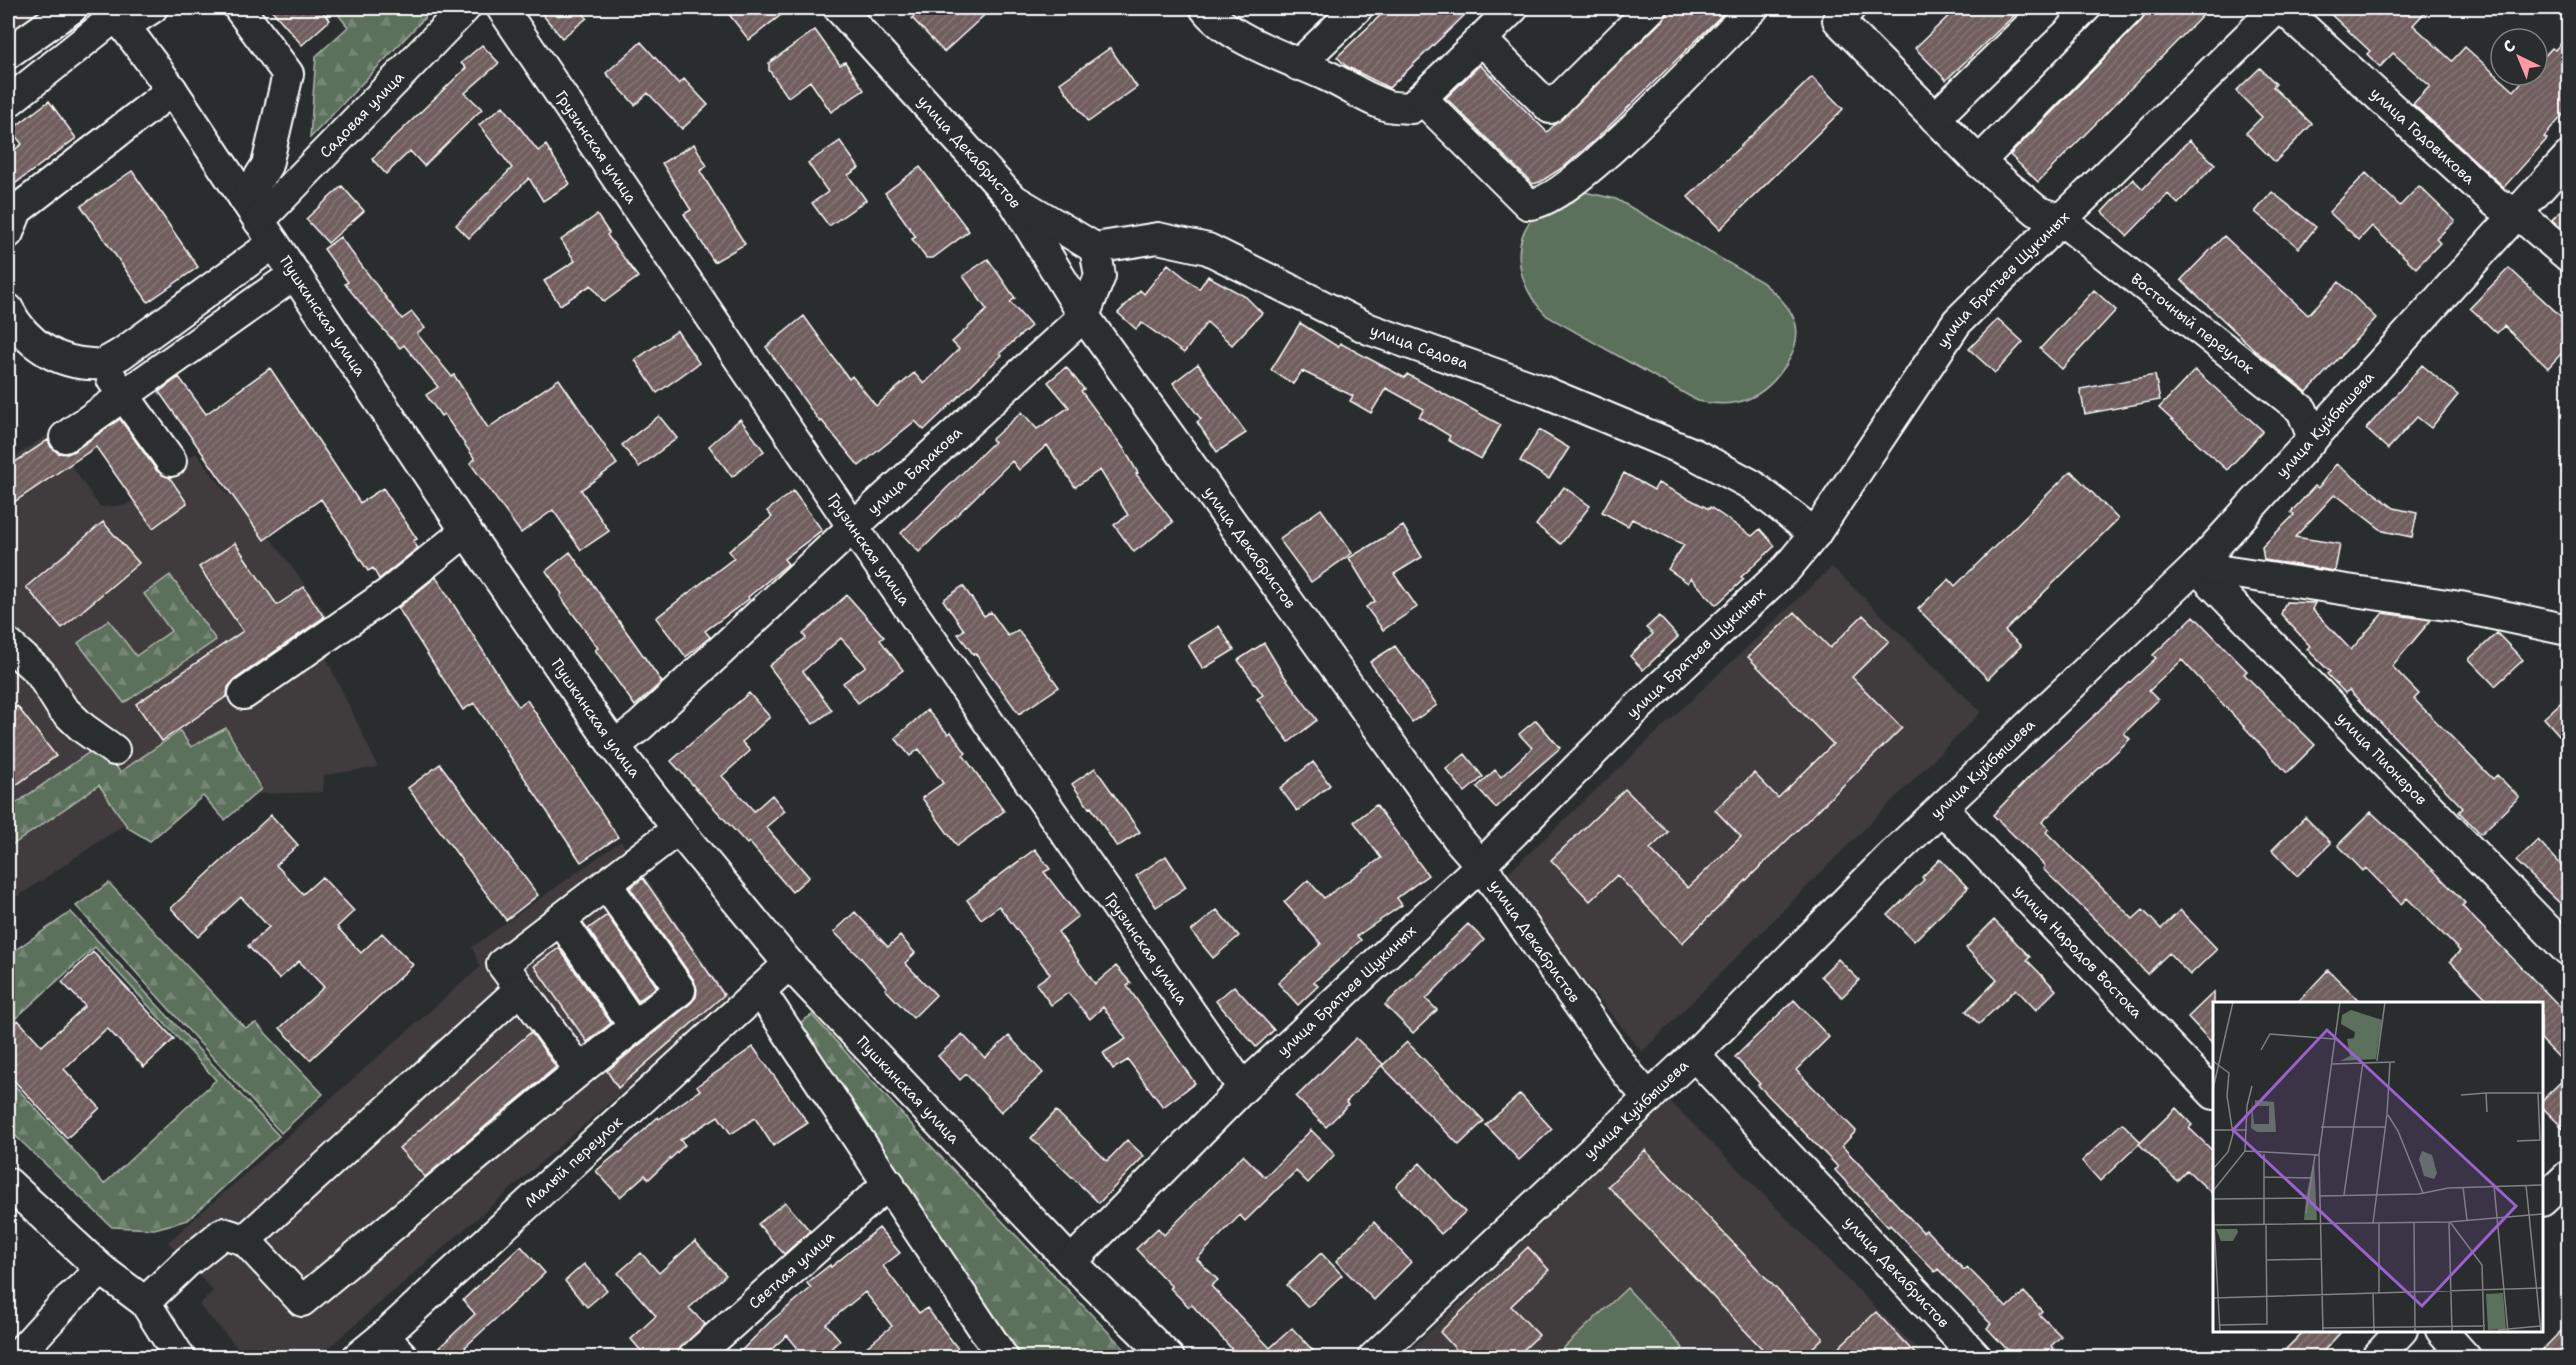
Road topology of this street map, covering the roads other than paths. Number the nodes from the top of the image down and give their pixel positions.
1 (72, 8) edge
2 (152, 8) edge
3 (239, 8) edge
4 (465, 8) edge
5 (501, 8) edge
6 (839, 8) edge
7 (1205, 8) edge
8 (1357, 8) edge
9 (1513, 8) edge
10 (1651, 8) edge
11 (1753, 8) edge
12 (1850, 8) edge
13 (2048, 8) edge
14 (2130, 8) edge
15 (2277, 8) edge
16 (2282, 8) edge
17 (117, 16) edge
18 (1481, 39) junction
19 (8, 53) edge
20 (1298, 64) junction
21 (172, 90) junction
22 (1421, 98) junction
23 (8, 102) edge
24 (1935, 118) junction
25 (2568, 157) edge
26 (1979, 162) junction
27 (1013, 200) junction
28 (2517, 213) junction
29 (2060, 219) junction
30 (259, 222) junction
31 (8, 233) edge
32 (1095, 248) junction
33 (2568, 256) edge
34 (295, 274) junction
35 (8, 309) edge
36 (1084, 316) junction
37 (102, 364) junction
38 (124, 396) junction
39 (65, 437) dead end
40 (2313, 438) junction
41 (171, 461) dead end
42 (853, 526) junction
43 (466, 531) junction
44 (1815, 534) junction
45 (2196, 567) junction
46 (2568, 630) edge
47 (8, 644) edge
48 (244, 694) dead end
49 (614, 746) junction
50 (114, 750) dead end
51 (1940, 810) junction
52 (678, 829) junction
53 (1481, 865) junction
54 (607, 885) junction
55 (561, 920) junction
56 (2568, 951) edge
57 (789, 964) junction
58 (520, 989) junction
59 (761, 992) junction
60 (634, 1026) junction
61 (1694, 1055) junction
62 (580, 1070) junction
63 (1243, 1088) junction
64 (2213, 1093) edge
65 (1649, 1098) junction
66 (2568, 1176) edge
67 (8, 1183) edge
68 (889, 1183) junction
69 (2543, 1199) edge
70 (245, 1240) junction
71 (1071, 1262) junction
72 (102, 1270) junction
73 (145, 1302) junction
74 (2400, 1332) edge
75 (2443, 1332) edge
76 (384, 1336) junction
77 (15, 1358) edge
78 (180, 1358) edge
79 (357, 1358) edge
80 (404, 1358) edge
81 (693, 1358) edge
82 (1003, 1358) edge
83 (1169, 1358) edge
84 (1373, 1358) edge
85 (1977, 1358) edge
86 (2376, 1358) edge
87 (2466, 1358) edge

1 - 19 street
2 - 17 street
3 - 30 street
4 - 30 street, Садовая улица
5 - 42 street, Грузинская улица
6 - 27 street, улица Декабристов
7 - 20 street
8 - 20 street
9 - 18 street
10 - 18 street
11 - 22 street
12 - 24 street, Восточный переулок
13 - 24 street
14 - 26 street
15 - 29 street, улица Братьев Щукиных
16 - 28 street, улица Годовикова
17 - 21 street, Пушкинская улица
17 - 23 street
18 - 22 street
20 - 22 street
21 - 30 street, Пушкинская улица
21 - 31 street
24 - 26 street, Восточный переулок
25 - 28 street, улица Куйбышева
26 - 29 street, Восточный переулок
27 - 32 street
27 - 36 street, улица Декабристов
28 - 33 street, улица Годовикова
28 - 40 street, улица Куйбышева
29 - 40 street, Восточный переулок
29 - 44 street, улица Братьев Щукиных
30 - 34 street, Пушкинская улица
30 - 37 street
32 - 36 street, улица Баракова
32 - 44 street, улица Седова
34 - 38 street
34 - 43 street, Пушкинская улица
35 - 37 street
36 - 42 street, улица Баракова
36 - 53 street, улица Декабристов
37 - 38 street
38 - 39 street
38 - 41 street
40 - 45 street, улица Куйбышева
42 - 49 street, улица Баракова
42 - 63 street, Грузинская улица
43 - 48 street
43 - 49 street, Пушкинская улица
44 - 53 street, улица Братьев Щукиных
45 - 46 street
45 - 51 street, улица Куйбышева
45 - 56 street, улица Пионеров
47 - 50 street
49 - 52 street, Пушкинская улица
51 - 61 street, улица Куйбышева
51 - 64 street, улица Народов Востока
52 - 54 street
52 - 57 street, Пушкинская улица
53 - 63 street, улица Братьев Щукиных
53 - 65 street, улица Декабристов
54 - 55 street
54 - 60 street
55 - 58 street
55 - 60 street
57 - 59 street, Малый переулок
57 - 71 street, Пушкинская улица
58 - 62 street
58 - 70 street
59 - 68 street
59 - 76 street, Малый переулок
60 - 62 street
61 - 65 street, улица Куйбышева
61 - 85 street, улица Декабристов
62 - 70 street
63 - 71 street, улица Братьев Щукиных
65 - 84 street, улица Куйбышева
66 - 69 street
67 - 72 street
68 - 81 street, Светлая улица
68 - 82 street
70 - 73 street
71 - 83 street, Пушкинская улица
72 - 73 street
72 - 77 street
73 - 78 street
74 - 86 street
75 - 87 street
76 - 79 street, Малый переулок
76 - 80 street

